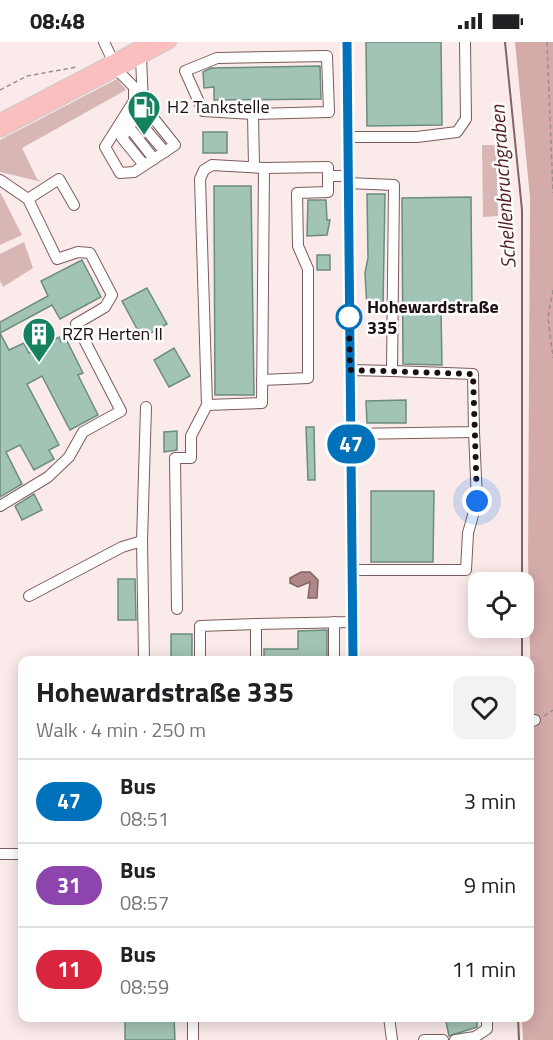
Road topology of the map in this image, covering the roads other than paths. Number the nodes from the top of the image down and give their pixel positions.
1 (104, 42) edge
2 (148, 42) edge
3 (170, 42) edge
4 (347, 42) edge
5 (465, 42) edge
6 (141, 57) junction
7 (115, 65) junction
8 (143, 105) junction
9 (253, 114) junction
10 (135, 117) junction
11 (0, 120) edge
12 (0, 131) edge
13 (348, 137) junction
14 (165, 152) junction
15 (149, 162) junction
16 (259, 167) junction
17 (328, 176) junction
18 (348, 179) junction
19 (0, 180) edge
20 (28, 199) junction
21 (74, 205) dead end
22 (350, 370) junction
23 (392, 371) junction
24 (262, 380) junction
25 (207, 405) junction
26 (146, 407) dead end
27 (474, 432) junction
28 (351, 434) junction
29 (0, 506) edge
30 (142, 541) junction
31 (352, 570) junction
32 (29, 596) dead end
33 (177, 609) dead end
34 (334, 622) junction
35 (353, 622) junction
36 (256, 624) junction
37 (144, 656) edge
38 (200, 656) edge
39 (256, 656) edge
40 (334, 656) edge
41 (353, 656) edge
42 (0, 854) edge
43 (18, 854) edge
44 (193, 1022) edge
45 (390, 1022) edge
46 (487, 1022) edge
47 (193, 1040) edge
48 (392, 1040) edge
49 (424, 1040) edge
50 (443, 1040) edge
51 (455, 1040) edge

1 - 7 street
2 - 7 main road
3 - 6 main road
4 - 13 street
5 - 13 street
6 - 7 main road
6 - 8 street
7 - 11 main road
7 - 12 main road
7 - 15 street
8 - 10 street
8 - 14 street
9 - 9 street
9 - 16 street
10 - 14 street
10 - 15 street
13 - 18 street
14 - 15 street
16 - 17 street
16 - 24 street
16 - 25 street
17 - 18 street
17 - 24 street
18 - 22 street
18 - 23 street
19 - 20 street
20 - 21 street
20 - 29 street
22 - 23 street
22 - 28 street
23 - 27 street
24 - 25 street
25 - 33 street
26 - 30 street
27 - 28 street
27 - 31 street
28 - 31 street
30 - 32 street
30 - 37 street
31 - 35 street
34 - 35 street
34 - 36 street
34 - 40 street
35 - 41 street
36 - 38 street
36 - 39 street
42 - 43 street
44 - 47 street
45 - 48 street
46 - 51 street
49 - 50 street

